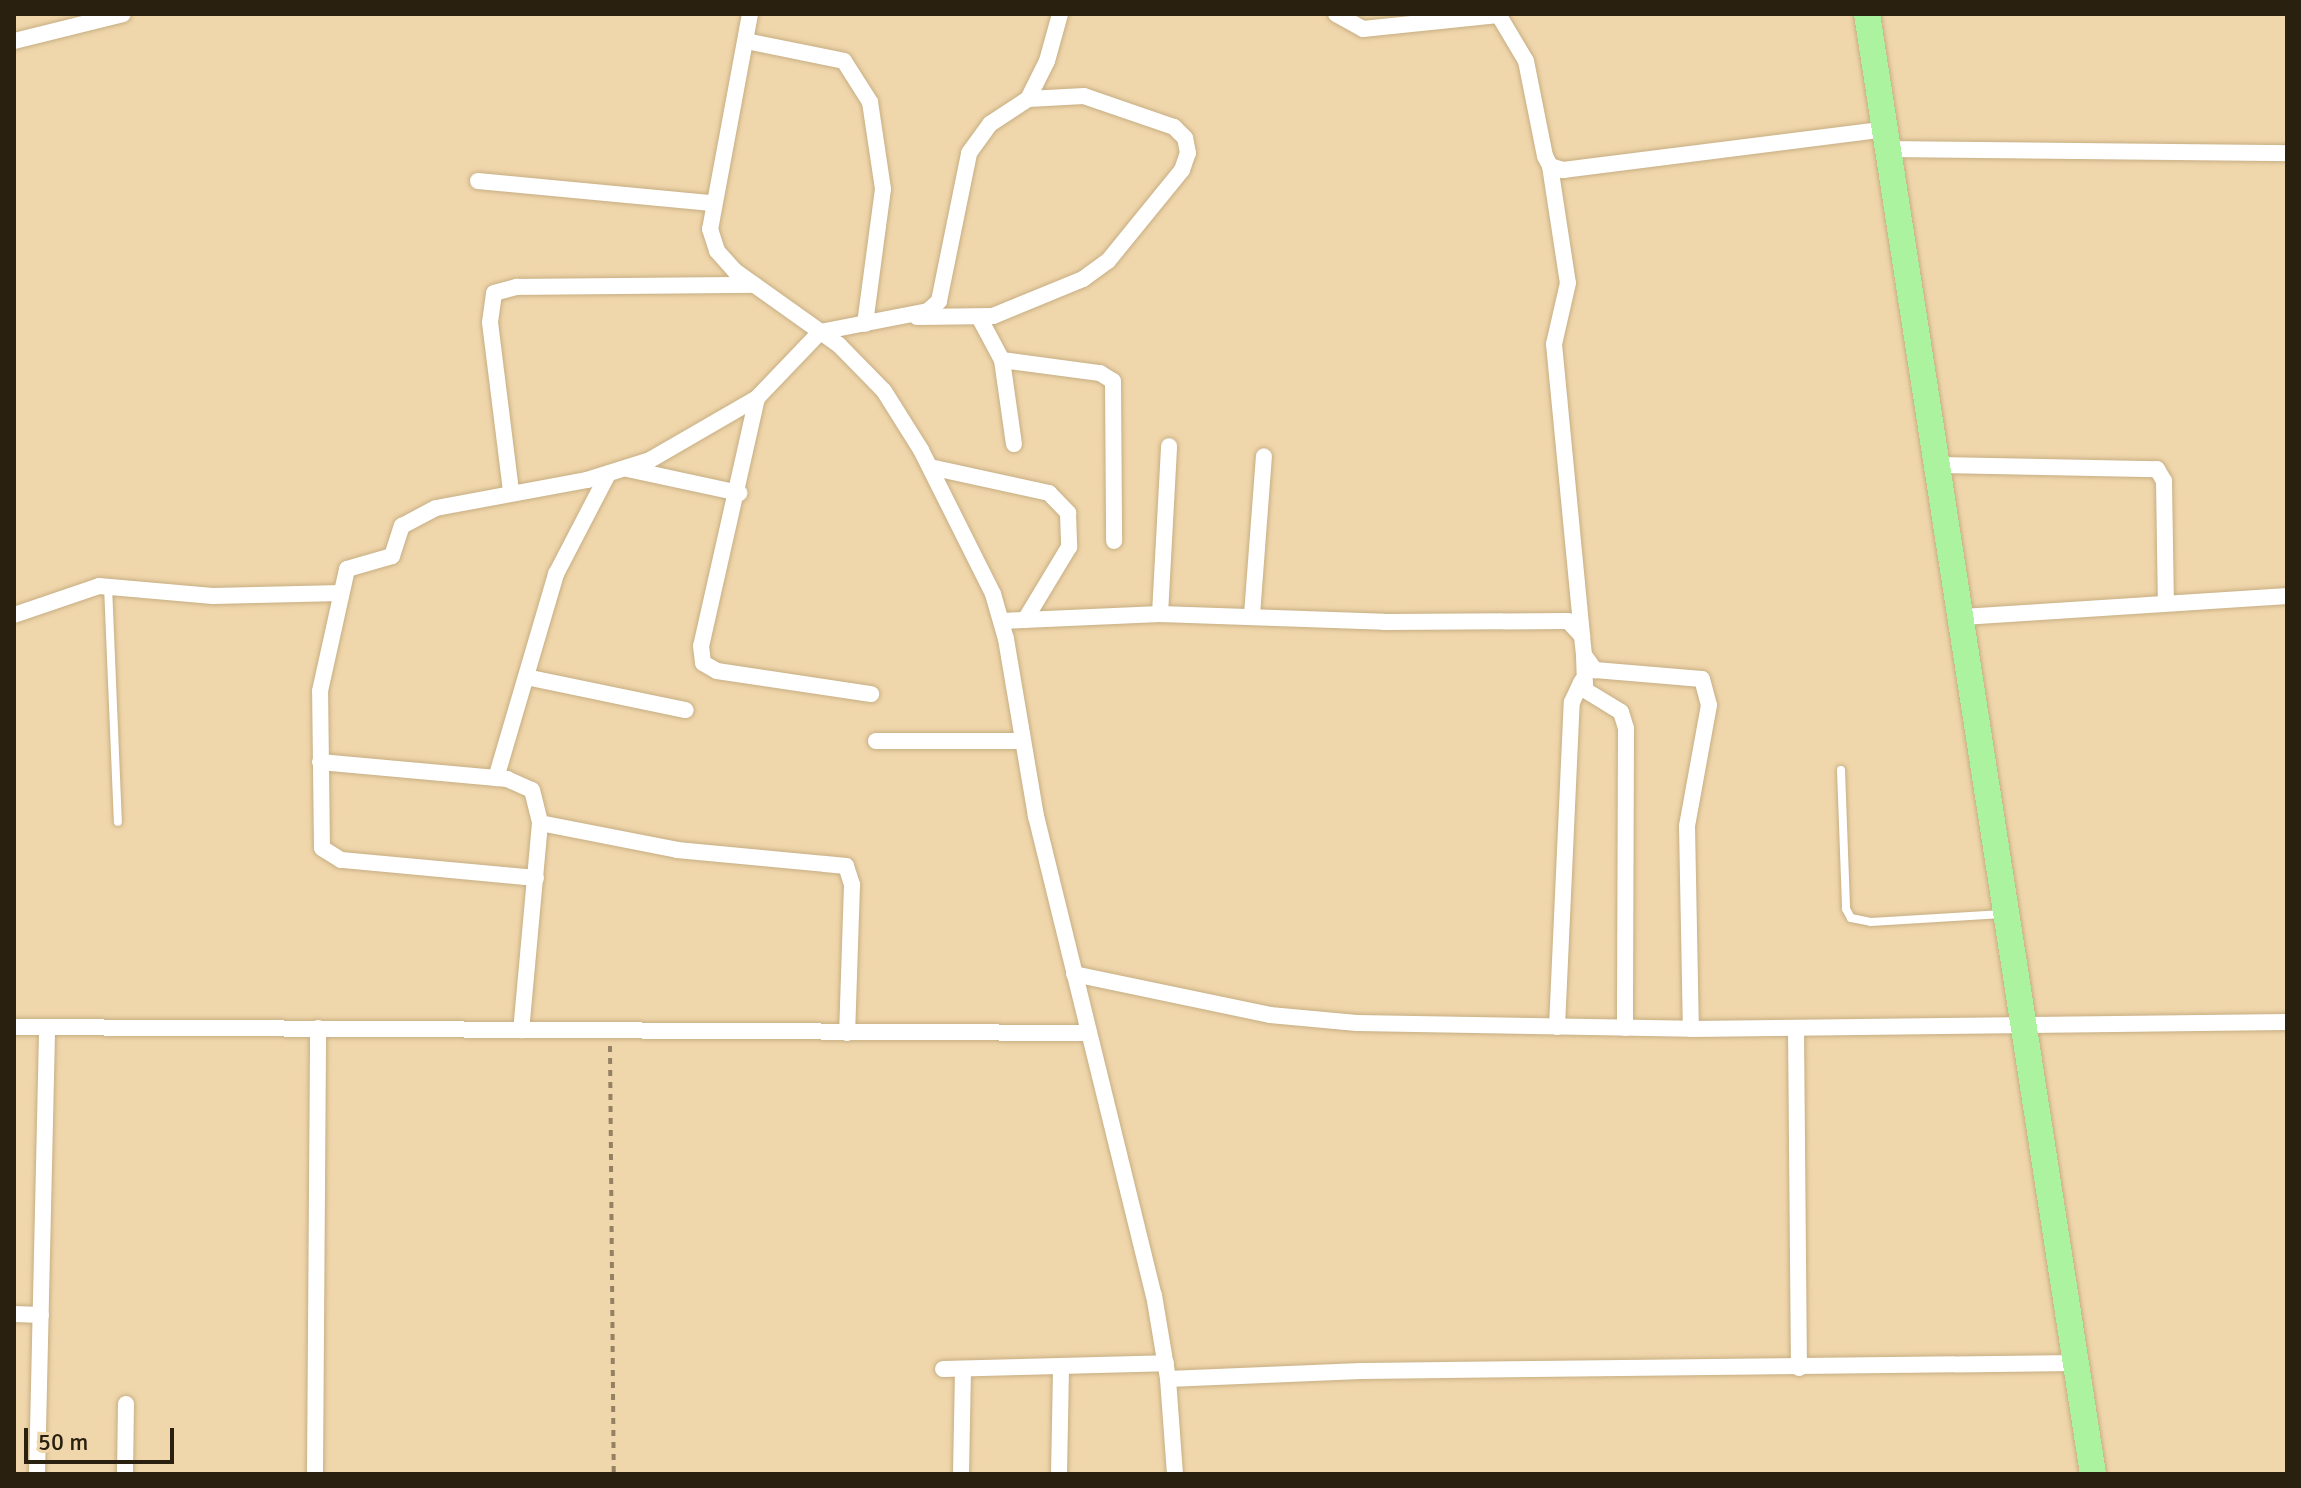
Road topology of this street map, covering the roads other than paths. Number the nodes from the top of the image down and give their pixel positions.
1 (123, 14) edge
2 (750, 14) edge
3 (1060, 14) edge
4 (1336, 14) edge
5 (1498, 14) edge
6 (1867, 14) edge
7 (14, 41) edge
8 (746, 41) junction
9 (1028, 99) junction
10 (1890, 139) junction
11 (2287, 153) edge
12 (1550, 166) junction
13 (478, 181) dead end
14 (712, 203) junction
15 (754, 285) junction
16 (912, 317) junction
17 (980, 319) junction
18 (865, 324) junction
19 (820, 332) junction
20 (1002, 360) junction
21 (757, 398) junction
22 (1014, 444) dead end
23 (1169, 446) dead end
24 (1264, 456) dead end
25 (1940, 465) junction
26 (930, 467) junction
27 (628, 469) junction
28 (608, 474) junction
29 (511, 491) junction
30 (739, 493) junction
31 (1114, 541) dead end
32 (108, 586) junction
33 (341, 593) junction
34 (2287, 596) edge
35 (2166, 603) junction
36 (1160, 614) junction
37 (14, 615) edge
38 (1252, 615) junction
39 (1963, 617) junction
40 (1025, 620) junction
41 (1001, 621) junction
42 (1582, 636) junction
43 (1584, 655) junction
44 (526, 677) junction
45 (1582, 681) junction
46 (871, 694) dead end
47 (686, 710) dead end
48 (876, 741) dead end
49 (1021, 741) junction
50 (320, 762) junction
51 (1841, 770) dead end
52 (496, 778) junction
53 (118, 822) dead end
54 (540, 823) junction
55 (536, 878) junction
56 (2008, 914) junction
57 (1074, 974) junction
58 (2287, 1022) edge
59 (2027, 1025) junction
60 (14, 1027) edge
61 (47, 1027) junction
62 (1557, 1027) junction
63 (318, 1028) junction
64 (1625, 1028) junction
65 (1796, 1028) junction
66 (1691, 1029) junction
67 (521, 1030) junction
68 (847, 1033) junction
69 (1088, 1033) junction
70 (14, 1314) edge
71 (41, 1315) junction
72 (2077, 1363) junction
73 (1061, 1368) junction
74 (1799, 1368) junction
75 (943, 1369) dead end
76 (963, 1371) junction
77 (1167, 1371) junction
78 (126, 1404) dead end
79 (37, 1474) edge
80 (125, 1474) edge
81 (315, 1474) edge
82 (961, 1474) edge
83 (1059, 1474) edge
84 (1175, 1474) edge
85 (2093, 1474) edge

1 - 7 street
2 - 8 street
3 - 9 street
4 - 5 street
5 - 12 street
6 - 10 highway
8 - 14 street
8 - 18 street
9 - 16 street
9 - 17 street
10 - 11 street
10 - 12 street
10 - 25 highway
12 - 42 street
13 - 14 street
14 - 15 street
15 - 19 street
15 - 29 street
16 - 17 street
16 - 18 street
17 - 20 street
18 - 19 street
19 - 21 street
19 - 26 street
20 - 22 street
20 - 31 street
21 - 27 street
21 - 30 street
23 - 36 street
24 - 38 street
25 - 35 street
25 - 39 highway
26 - 40 street
26 - 41 street
27 - 28 street
27 - 30 street
28 - 29 street
28 - 44 street
29 - 33 street
30 - 46 street
32 - 33 street
32 - 37 street
32 - 53 lane
33 - 50 street
34 - 35 street
35 - 39 street
36 - 38 street
36 - 40 street
38 - 42 street
39 - 56 highway
40 - 41 street
41 - 49 street
42 - 43 street
43 - 45 street
43 - 66 street
44 - 47 street
44 - 52 street
45 - 62 street
45 - 64 street
48 - 49 street
49 - 57 street
50 - 52 street
50 - 55 street
51 - 56 lane
52 - 54 street
54 - 55 street
54 - 68 street
55 - 67 street
56 - 59 highway
57 - 62 street
57 - 69 street
58 - 59 street
59 - 65 street
59 - 72 highway
60 - 61 street
61 - 63 street
61 - 71 street
62 - 64 street
63 - 67 street
63 - 81 street
64 - 66 street
65 - 66 street
65 - 74 street
67 - 68 street
68 - 69 street
69 - 77 street
70 - 71 street
71 - 79 street
72 - 74 street
72 - 85 highway
73 - 76 street
73 - 77 street
73 - 83 street
74 - 77 street
75 - 76 street
76 - 82 street
77 - 84 street
78 - 80 street

